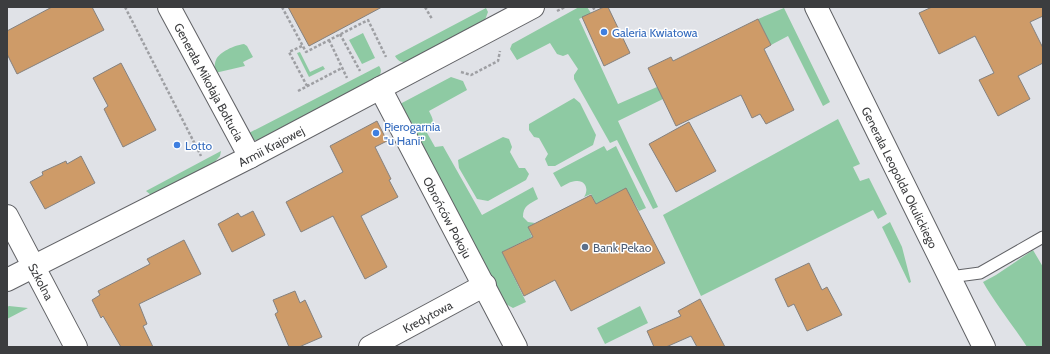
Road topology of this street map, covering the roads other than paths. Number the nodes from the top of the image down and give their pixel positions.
1 (169, 7) edge
2 (533, 7) edge
3 (816, 7) edge
4 (380, 88) junction
5 (250, 156) junction
6 (7, 216) edge
7 (1043, 237) edge
8 (33, 267) junction
9 (950, 278) junction
10 (7, 280) edge
11 (485, 285) junction
12 (76, 347) edge
13 (370, 347) edge
14 (516, 347) edge
15 (984, 347) edge

1 - 5 street, Generała Mikołaja Bołtucia
2 - 4 street, Armii Krajowej
3 - 9 street, Generała Leopolda Okulickiego
4 - 5 street, Armii Krajowej
4 - 11 street, Obrońców Pokoju
5 - 8 street, Armii Krajowej
6 - 8 street, Szkolna
7 - 9 lane
8 - 10 street, Armii Krajowej
8 - 12 street, Szkolna
9 - 15 street, Generała Leopolda Okulickiego
11 - 13 street, Kredytowa
11 - 14 street, Obrońców Pokoju

